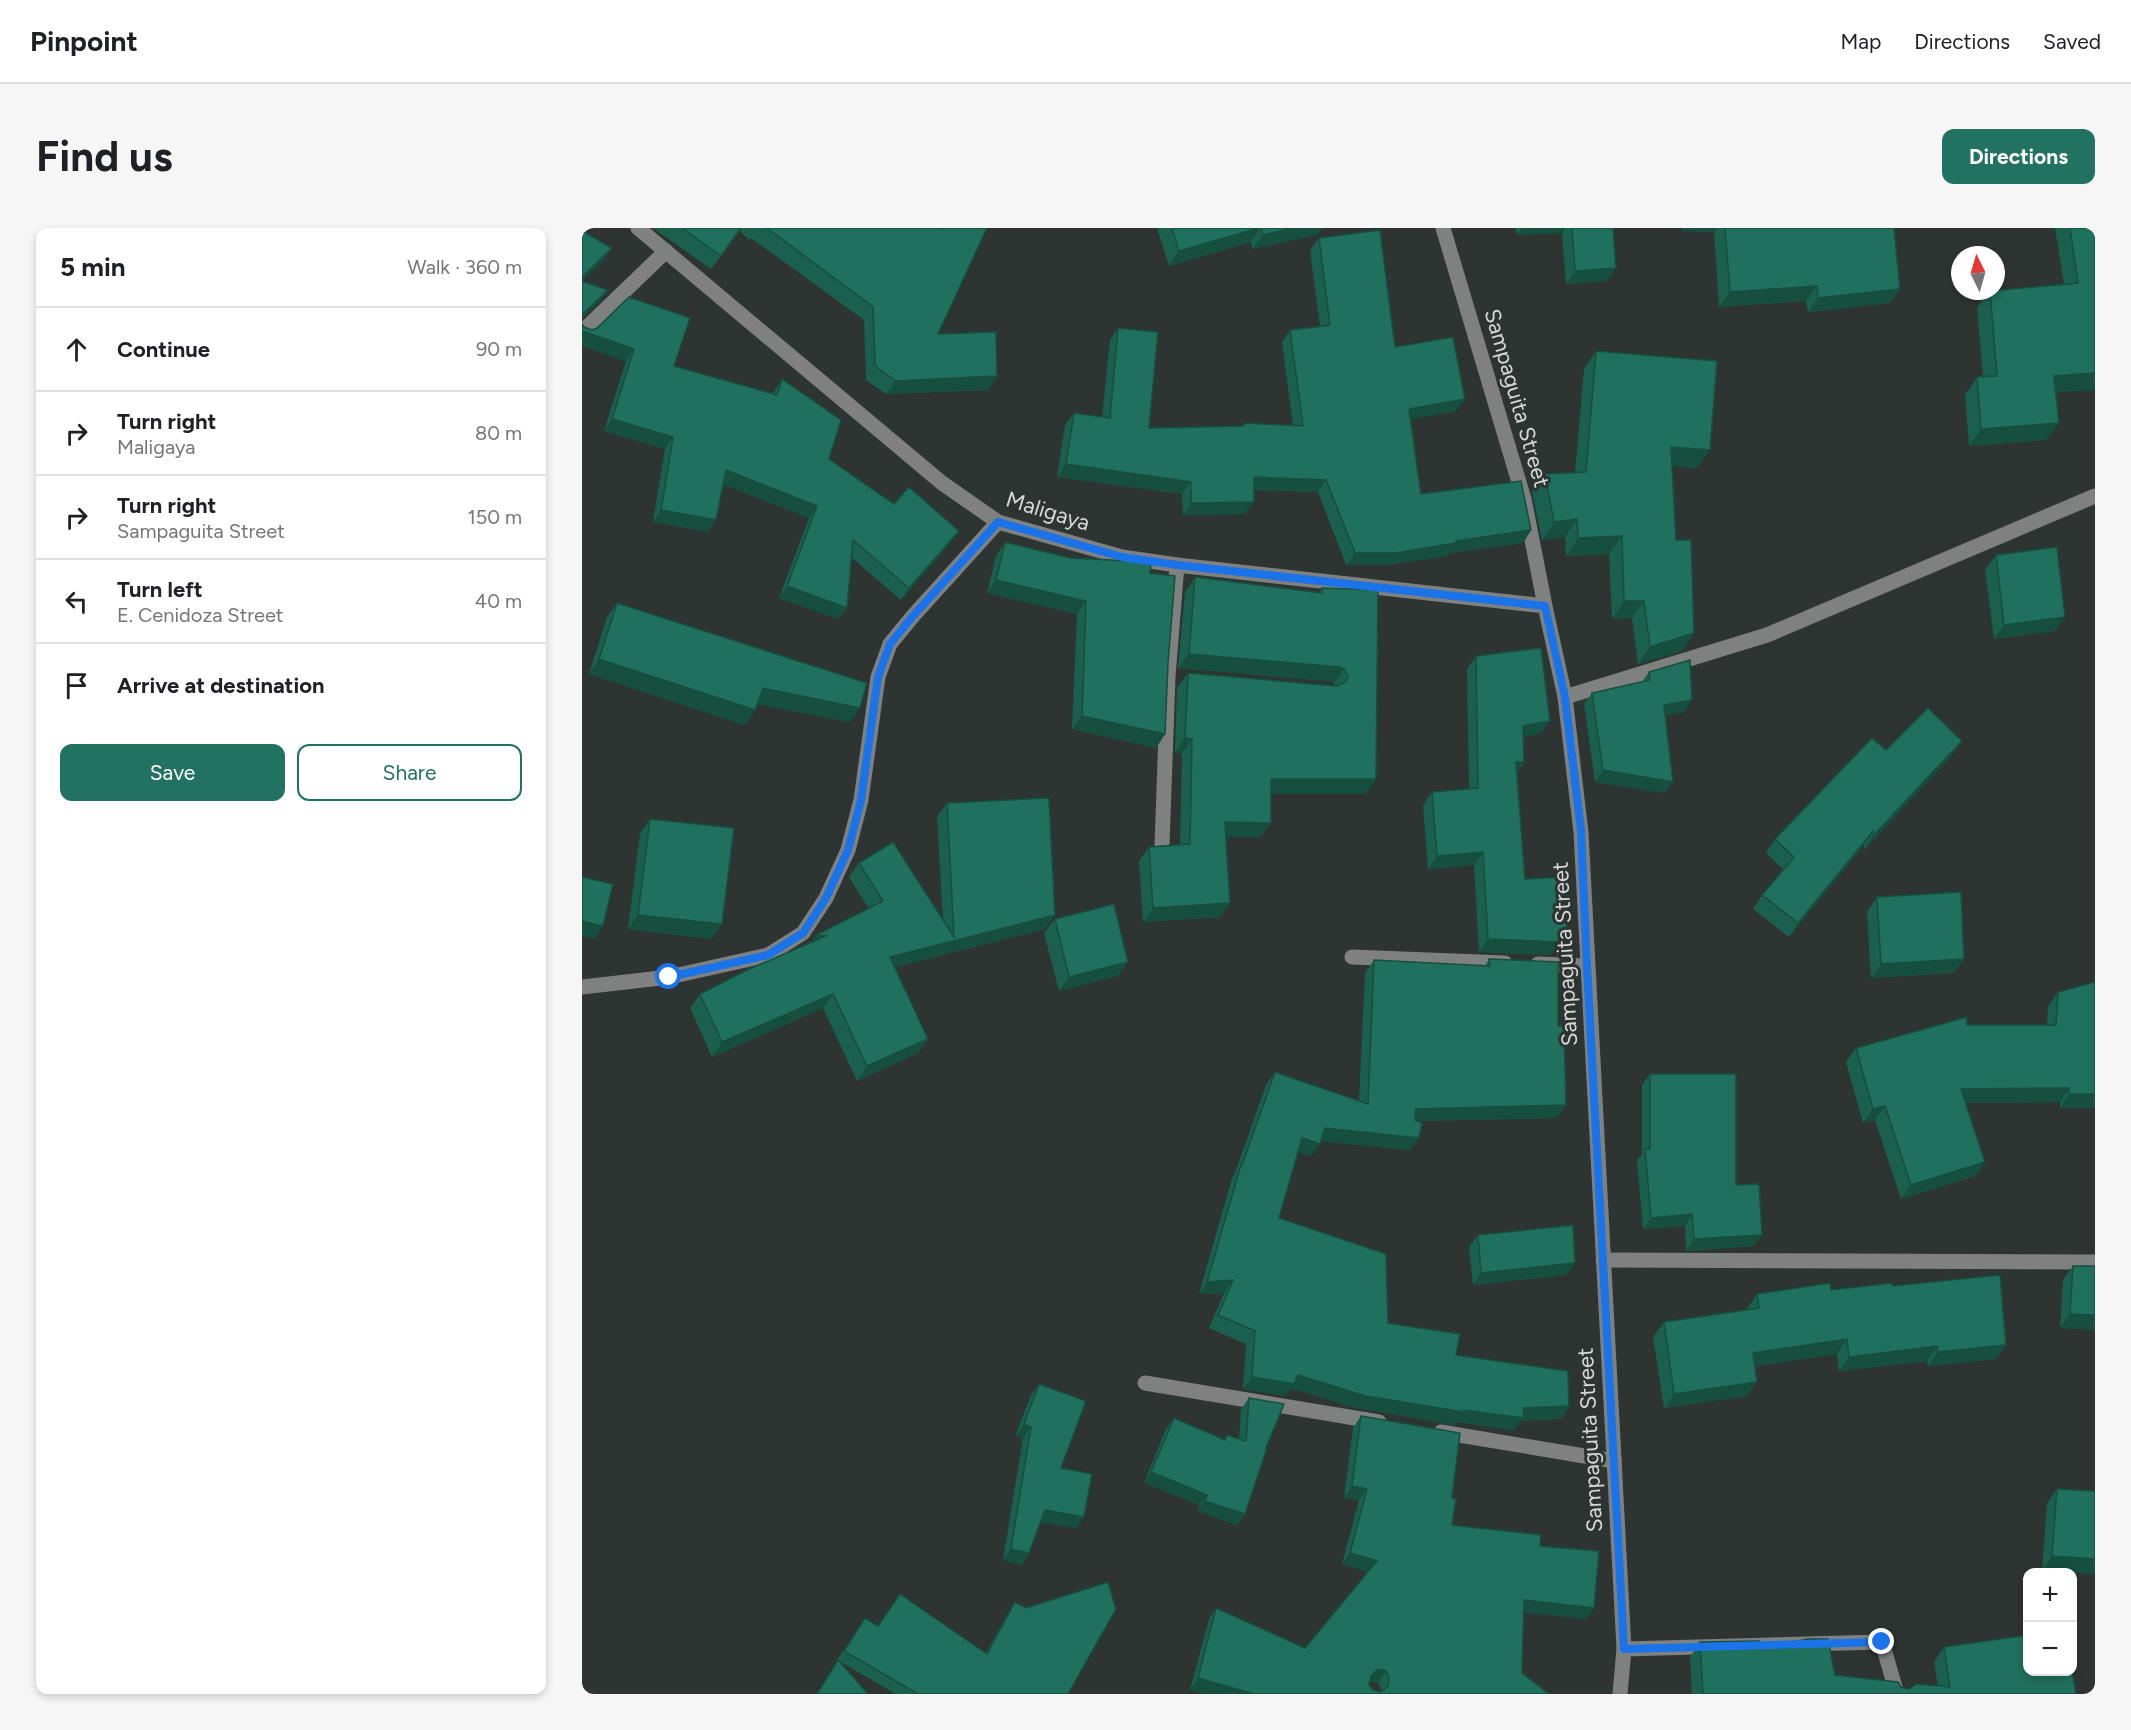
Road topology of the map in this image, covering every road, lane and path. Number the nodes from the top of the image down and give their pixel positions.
1 (638, 228) edge
2 (1443, 228) edge
3 (666, 251) junction
4 (582, 332) edge
5 (2095, 496) edge
6 (998, 522) junction
7 (1177, 565) junction
8 (1545, 606) junction
9 (1565, 697) junction
10 (1162, 845) edge
11 (1352, 957) dead end
12 (1587, 966) junction
13 (582, 987) edge
14 (1603, 1260) junction
15 (2095, 1263) edge
16 (1145, 1383) dead end
17 (1391, 1424) edge
18 (1426, 1430) edge
19 (1614, 1461) junction
20 (1624, 1649) junction
21 (1620, 1694) edge
22 (1897, 1694) edge

1 - 3 street, Maligaya
2 - 8 street, Sampaguita Street
3 - 4 street
3 - 6 street, Maligaya
5 - 9 street
6 - 7 street, Maligaya
6 - 13 street
7 - 8 street, Maligaya
7 - 10 street
8 - 9 street, Sampaguita Street
9 - 12 street, Sampaguita Street
11 - 12 street
12 - 14 street, Sampaguita Street
14 - 15 street
14 - 19 street, Sampaguita Street
16 - 17 street
18 - 19 street
19 - 20 street, Sampaguita Street
20 - 21 street, Sampaguita Street
20 - 22 street

